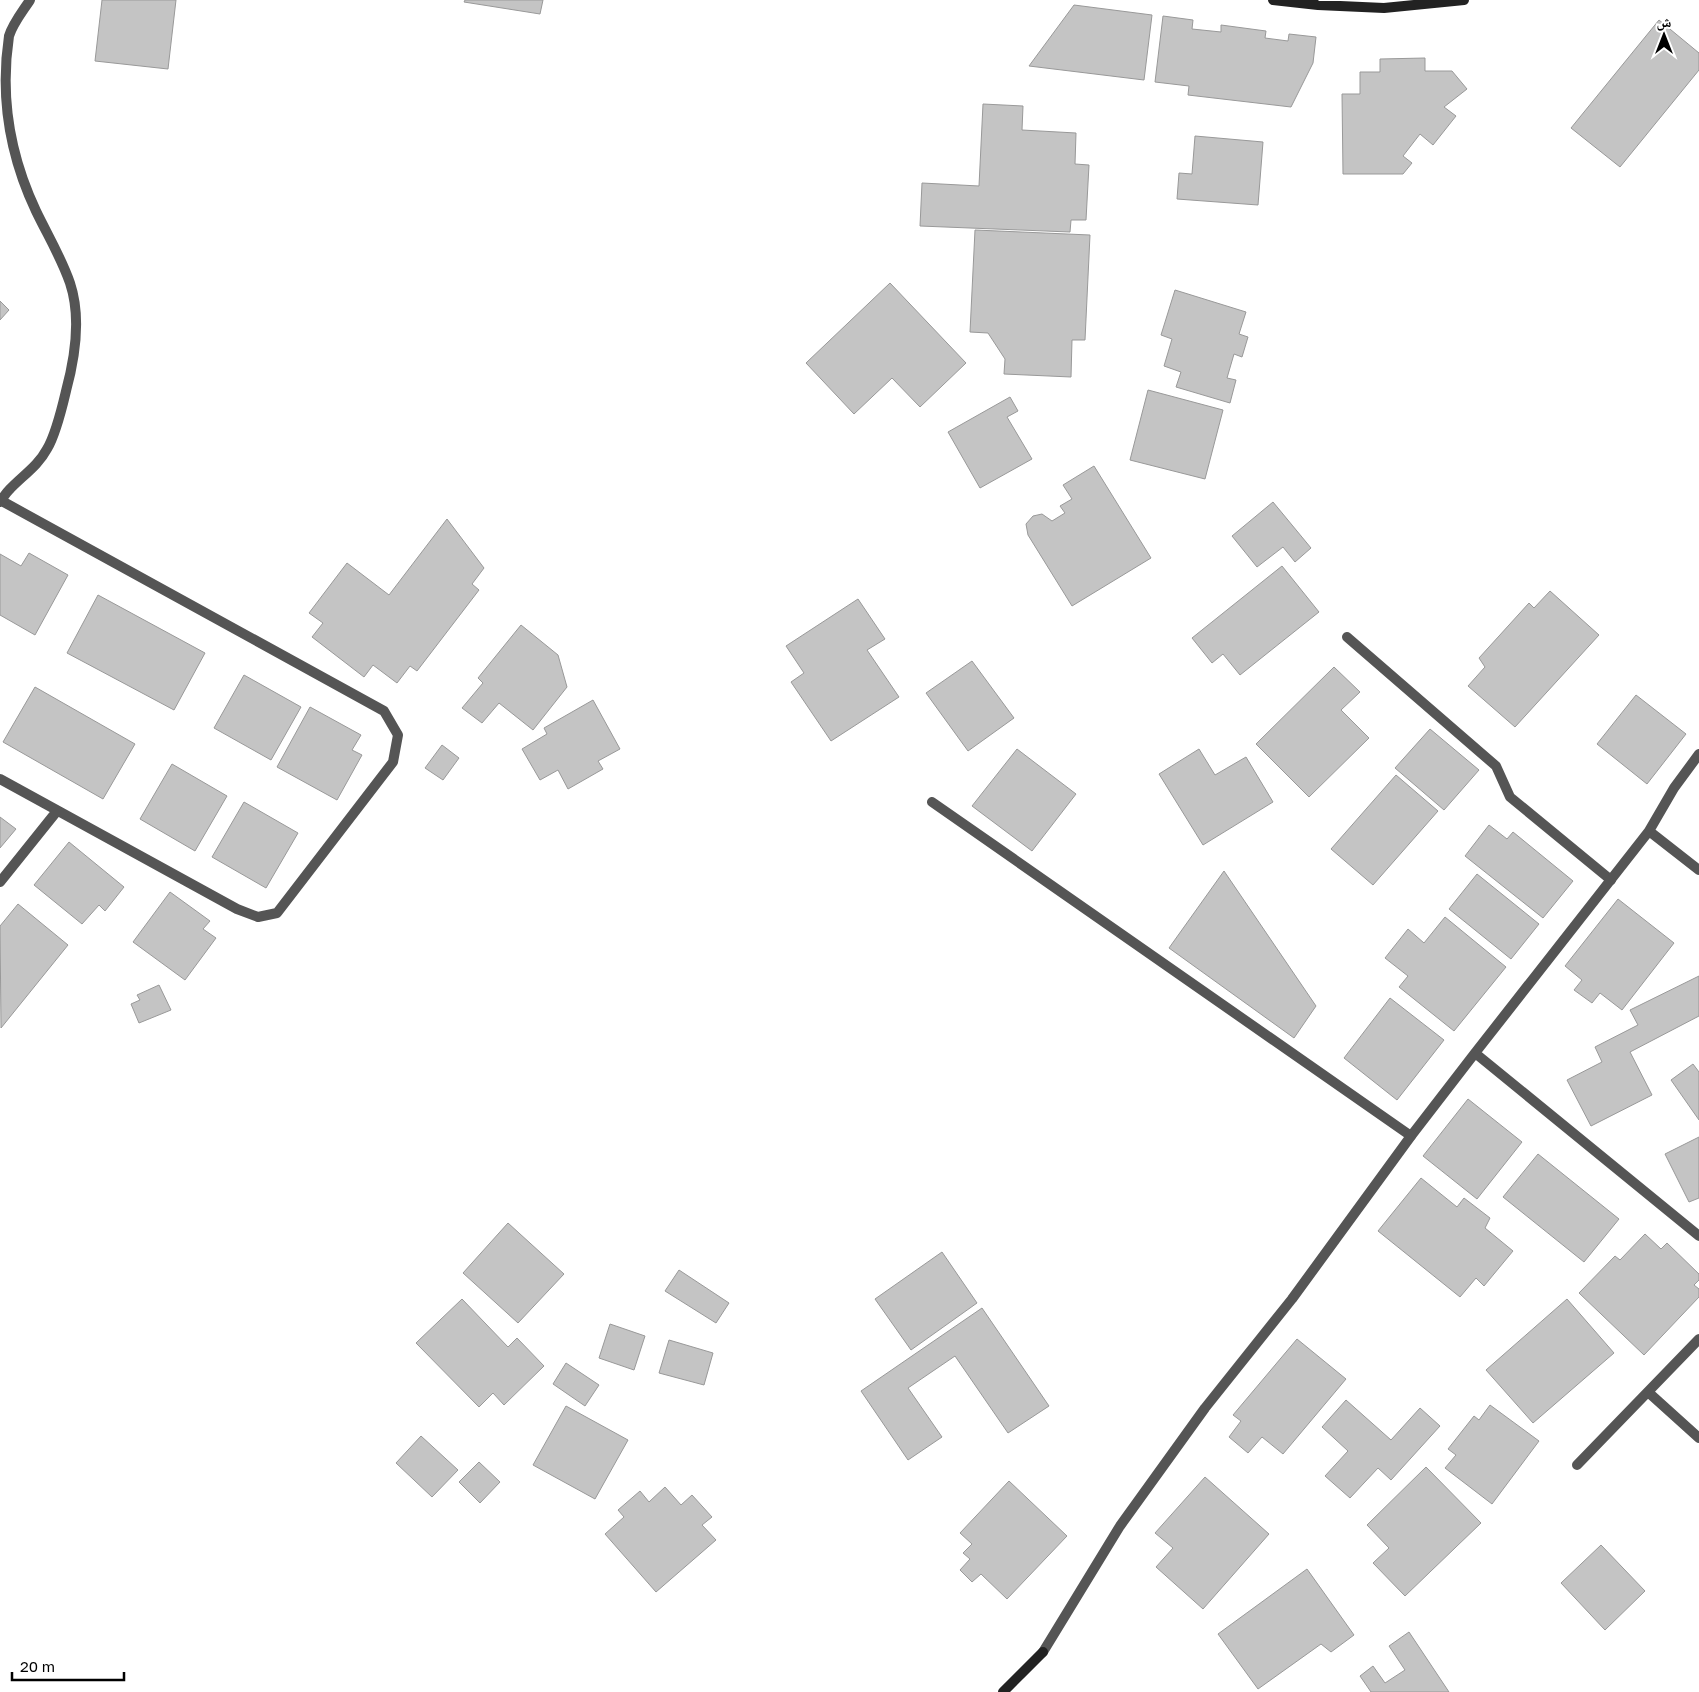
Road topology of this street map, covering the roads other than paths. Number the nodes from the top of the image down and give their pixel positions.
1 (30, 0) edge
2 (1273, 0) edge
3 (1464, 0) edge
4 (0, 501) edge
5 (1347, 637) dead end
6 (1699, 754) edge
7 (0, 779) edge
8 (932, 802) dead end
9 (57, 811) junction
10 (1649, 830) junction
11 (1699, 870) edge
12 (1611, 880) junction
13 (0, 882) edge
14 (1474, 1053) junction
15 (1411, 1136) junction
16 (1699, 1236) edge
17 (1699, 1339) edge
18 (1648, 1392) junction
19 (1699, 1438) edge
20 (1577, 1465) dead end
21 (1003, 1692) edge

1 - 4 street
2 - 3 street
4 - 9 street
5 - 12 street
6 - 10 street
7 - 9 street
8 - 15 street
9 - 13 street
10 - 11 street
10 - 12 street
12 - 14 street
14 - 15 street
14 - 16 street
15 - 21 street
17 - 18 street
18 - 19 street
18 - 20 street

